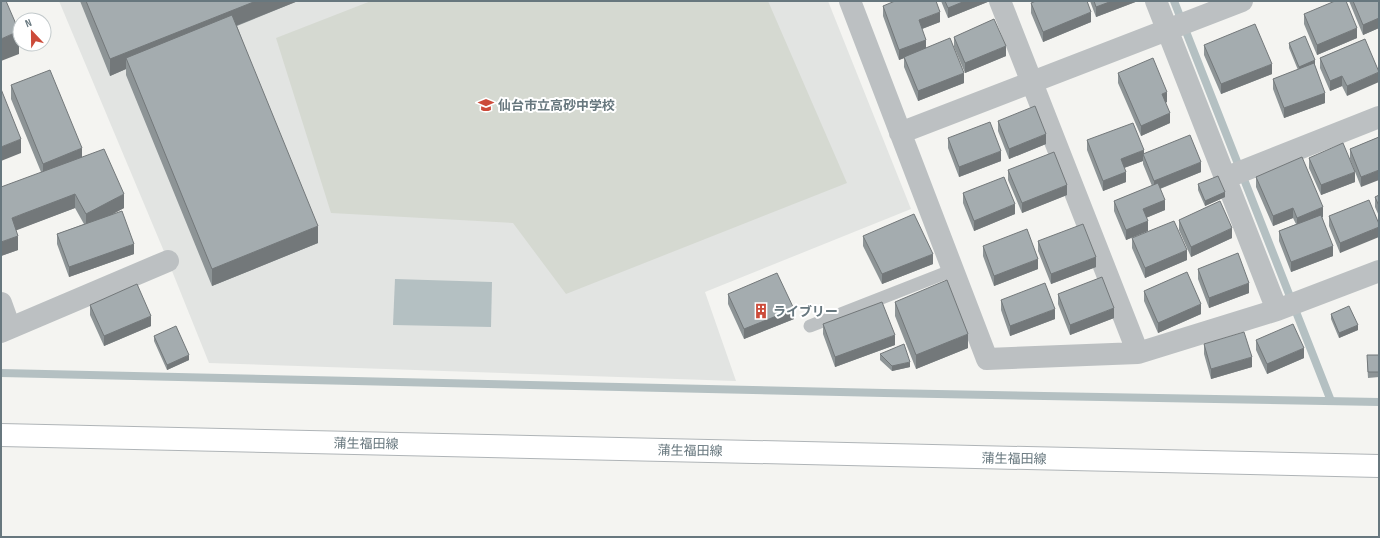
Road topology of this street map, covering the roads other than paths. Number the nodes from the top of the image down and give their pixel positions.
1 (850, 1) edge
2 (1000, 1) edge
3 (1156, 1) edge
4 (1242, 1) edge
5 (1178, 26) junction
6 (1032, 82) junction
7 (1379, 117) edge
8 (900, 133) junction
9 (1236, 174) junction
10 (168, 261) dead end
11 (953, 270) junction
12 (1379, 271) edge
13 (1, 303) edge
14 (1288, 306) junction
15 (810, 326) dead end
16 (6, 330) edge
17 (1138, 353) junction
18 (1, 435) edge
19 (1379, 466) edge

1 - 8 street
2 - 6 street
3 - 5 street
4 - 5 street
5 - 6 street
5 - 9 street
6 - 8 street
6 - 17 street
7 - 9 street
8 - 11 street
9 - 14 street
10 - 16 street
11 - 15 lane
11 - 17 street
12 - 14 street
13 - 16 street
14 - 17 street
18 - 19 main road, 蒲生福田線

